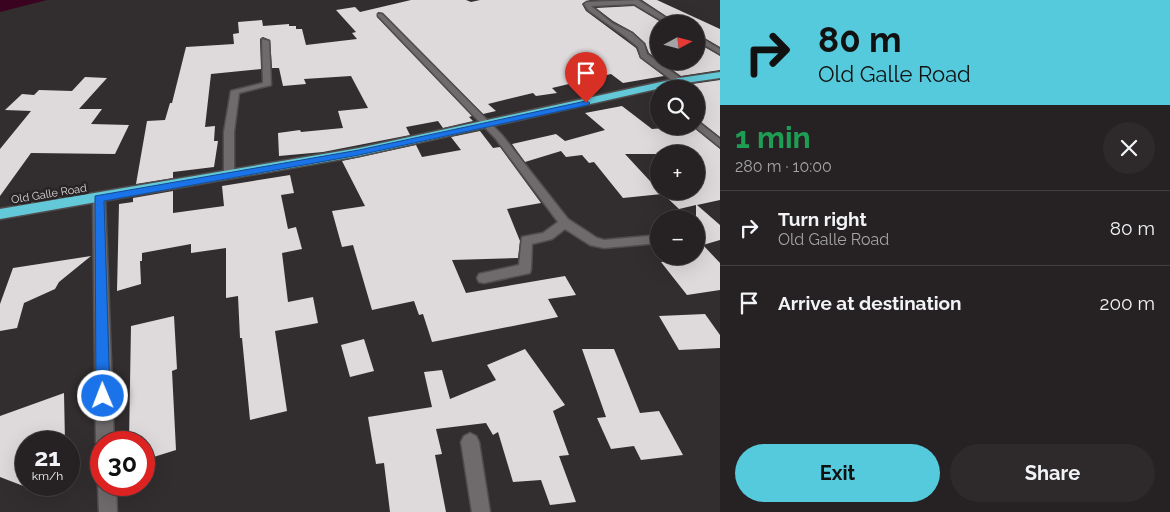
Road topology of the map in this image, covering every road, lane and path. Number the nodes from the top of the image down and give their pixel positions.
1 (578, 0) edge
2 (635, 1) edge
3 (587, 4) junction
4 (380, 15) dead end
5 (659, 15) edge
6 (265, 41) dead end
7 (705, 43) edge
8 (720, 52) edge
9 (720, 75) edge
10 (678, 80) edge
11 (686, 80) edge
12 (650, 90) edge
13 (487, 125) junction
14 (705, 131) edge
15 (720, 144) edge
16 (229, 174) junction
17 (99, 198) junction
18 (0, 214) edge
19 (564, 222) junction
20 (650, 240) edge
21 (484, 278) dead end
22 (105, 431) edge
23 (470, 442) dead end
24 (107, 496) edge
25 (108, 512) edge
26 (481, 512) edge

1 - 3 street
2 - 3 street
2 - 5 street
3 - 10 street
4 - 13 street
6 - 16 street
7 - 8 street
9 - 11 highway, Old Galle Road
12 - 13 highway, Old Galle Road
13 - 16 highway, Old Galle Road
13 - 19 street
14 - 15 street
16 - 17 highway, Old Galle Road
17 - 18 highway, Old Galle Road
17 - 22 street
19 - 20 street
19 - 21 street
23 - 26 street
24 - 25 street

